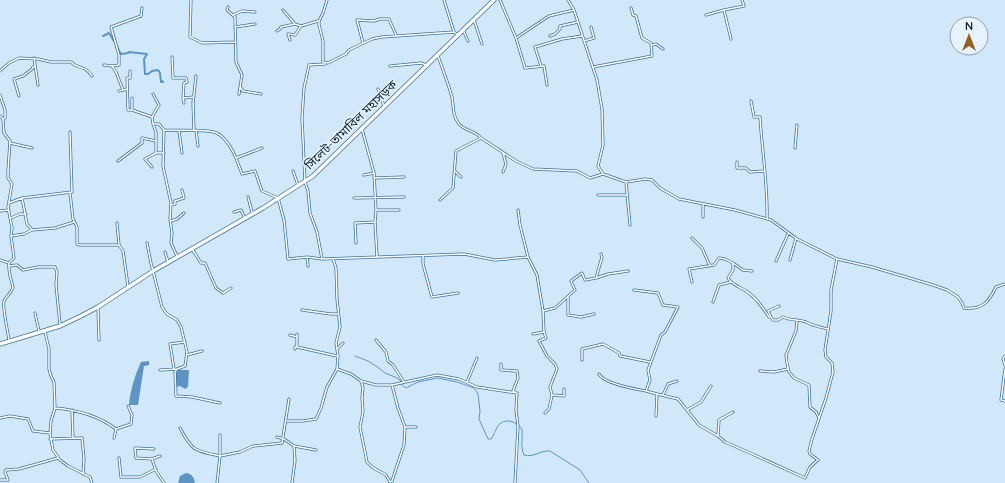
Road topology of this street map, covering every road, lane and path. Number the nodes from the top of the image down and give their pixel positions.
1 (191, 0) edge
2 (327, 0) edge
3 (444, 0) edge
4 (494, 0) edge
5 (500, 0) edge
6 (568, 0) edge
7 (742, 0) edge
8 (228, 6) dead end
9 (142, 8) dead end
10 (631, 8) dead end
11 (284, 10) dead end
12 (574, 10) junction
13 (724, 10) junction
14 (255, 12) dead end
15 (233, 15) junction
16 (706, 15) dead end
17 (474, 20) junction
18 (319, 21) junction
19 (578, 22) junction
20 (255, 24) dead end
21 (295, 24) junction
22 (301, 26) junction
23 (235, 27) junction
24 (591, 27) dead end
25 (463, 30) junction
26 (277, 31) dead end
27 (456, 33) junction
28 (396, 35) junction
29 (550, 36) dead end
30 (582, 36) junction
31 (516, 38) junction
32 (731, 39) dead end
33 (290, 40) dead end
34 (468, 41) dead end
35 (584, 41) junction
36 (236, 42) junction
37 (364, 44) junction
38 (482, 44) dead end
39 (652, 45) junction
40 (663, 49) dead end
41 (437, 54) junction
42 (172, 57) dead end
43 (34, 58) junction
44 (325, 64) junction
45 (104, 65) dead end
46 (426, 65) junction
47 (112, 66) junction
48 (390, 66) dead end
49 (541, 66) junction
50 (35, 67) junction
51 (593, 67) junction
52 (0, 71) edge
53 (130, 71) dead end
54 (92, 76) dead end
55 (196, 76) dead end
56 (38, 85) dead end
57 (547, 85) dead end
58 (240, 87) junction
59 (128, 89) junction
60 (378, 89) dead end
61 (123, 90) junction
62 (118, 91) dead end
63 (153, 94) dead end
64 (239, 94) dead end
65 (262, 94) dead end
66 (0, 95) edge
67 (19, 96) dead end
68 (194, 97) junction
69 (132, 98) dead end
70 (183, 98) junction
71 (751, 101) dead end
72 (184, 103) dead end
73 (384, 106) junction
74 (132, 110) junction
75 (0, 116) edge
76 (152, 117) junction
77 (3, 119) junction
78 (153, 124) junction
79 (797, 124) dead end
80 (361, 129) junction
81 (164, 130) junction
82 (195, 130) junction
83 (179, 131) junction
84 (70, 132) dead end
85 (481, 138) junction
86 (156, 141) junction
87 (10, 143) junction
88 (198, 146) dead end
89 (32, 148) dead end
90 (262, 148) dead end
91 (795, 148) dead end
92 (156, 153) junction
93 (164, 153) junction
94 (182, 153) dead end
95 (503, 153) junction
96 (236, 158) junction
97 (118, 161) dead end
98 (737, 162) dead end
99 (152, 167) dead end
100 (293, 171) dead end
101 (455, 171) junction
102 (764, 171) junction
103 (503, 172) dead end
104 (374, 173) junction
105 (603, 174) junction
106 (364, 175) dead end
107 (404, 177) dead end
108 (461, 177) dead end
109 (374, 178) junction
110 (305, 182) junction
111 (626, 182) junction
112 (298, 186) junction
113 (182, 190) dead end
114 (70, 193) junction
115 (598, 195) dead end
116 (627, 195) junction
117 (248, 197) dead end
118 (22, 198) junction
119 (278, 198) junction
120 (354, 198) dead end
121 (375, 198) junction
122 (404, 198) dead end
123 (440, 200) dead end
124 (9, 203) junction
125 (703, 204) junction
126 (171, 205) junction
127 (9, 210) junction
128 (376, 210) junction
129 (399, 210) dead end
130 (518, 210) dead end
131 (0, 211) edge
132 (234, 212) dead end
133 (184, 213) dead end
134 (26, 214) junction
135 (253, 214) junction
136 (703, 217) dead end
137 (11, 218) junction
138 (245, 218) junction
139 (767, 219) junction
140 (170, 221) junction
141 (74, 222) junction
142 (376, 222) junction
143 (117, 223) dead end
144 (630, 225) dead end
145 (32, 230) junction
146 (788, 233) junction
147 (11, 236) junction
148 (692, 238) dead end
149 (796, 238) junction
150 (147, 243) dead end
151 (356, 243) dead end
152 (119, 245) junction
153 (194, 248) junction
154 (165, 252) dead end
155 (601, 254) dead end
156 (377, 256) junction
157 (423, 256) junction
158 (177, 257) junction
159 (528, 257) junction
160 (307, 258) junction
161 (322, 259) junction
162 (333, 259) junction
163 (837, 259) junction
164 (0, 260) edge
165 (790, 260) dead end
166 (776, 261) dead end
167 (9, 263) junction
168 (168, 263) junction
169 (733, 263) junction
170 (9, 266) junction
171 (308, 266) dead end
172 (710, 266) junction
173 (153, 271) junction
174 (628, 271) dead end
175 (752, 271) dead end
176 (596, 278) junction
177 (692, 282) dead end
178 (730, 282) junction
179 (1005, 284) edge
180 (128, 286) junction
181 (231, 288) dead end
182 (634, 290) dead end
183 (458, 293) dead end
184 (568, 296) junction
185 (713, 302) dead end
186 (779, 306) dead end
187 (0, 307) edge
188 (98, 307) junction
189 (3, 308) junction
190 (302, 310) dead end
191 (543, 310) junction
192 (35, 313) dead end
193 (338, 314) junction
194 (594, 314) dead end
195 (771, 317) junction
196 (797, 321) junction
197 (60, 326) junction
198 (828, 329) junction
199 (45, 332) junction
200 (544, 332) junction
201 (40, 333) junction
202 (297, 334) dead end
203 (533, 334) dead end
204 (290, 335) dead end
205 (297, 337) junction
206 (99, 340) dead end
207 (376, 340) dead end
208 (9, 342) junction
209 (184, 342) junction
210 (343, 342) dead end
211 (0, 344) edge
212 (297, 347) junction
213 (294, 349) dead end
214 (337, 349) junction
215 (202, 350) dead end
216 (186, 355) junction
217 (338, 356) junction
218 (1005, 356) edge
219 (477, 358) dead end
220 (582, 360) dead end
221 (650, 362) junction
222 (501, 364) dead end
223 (1005, 365) edge
224 (788, 368) junction
225 (174, 369) junction
226 (177, 369) junction
227 (337, 369) junction
228 (1005, 369) edge
229 (160, 370) dead end
230 (760, 371) dead end
231 (599, 374) dead end
232 (361, 381) junction
233 (677, 381) dead end
234 (467, 382) junction
235 (404, 383) junction
236 (392, 385) junction
237 (711, 386) dead end
238 (564, 389) dead end
239 (646, 391) junction
240 (517, 393) junction
241 (657, 394) junction
242 (552, 395) junction
243 (663, 395) junction
244 (289, 399) dead end
245 (1005, 401) edge
246 (220, 403) dead end
247 (128, 406) dead end
248 (55, 408) junction
249 (72, 410) junction
250 (687, 410) junction
251 (733, 412) dead end
252 (545, 413) dead end
253 (656, 416) dead end
254 (0, 418) edge
255 (819, 419) junction
256 (286, 421) junction
257 (405, 427) junction
258 (416, 427) dead end
259 (180, 428) dead end
260 (116, 429) junction
261 (50, 433) junction
262 (220, 435) dead end
263 (718, 436) junction
264 (278, 437) dead end
265 (73, 438) junction
266 (114, 438) dead end
267 (50, 439) junction
268 (284, 439) junction
269 (294, 446) junction
270 (154, 449) dead end
271 (316, 450) dead end
272 (160, 456) dead end
273 (220, 456) junction
274 (58, 458) junction
275 (119, 458) dead end
276 (152, 459) junction
277 (156, 469) junction
278 (83, 474) junction
279 (0, 480) edge
280 (390, 482) edge
281 (92, 483) edge
282 (164, 483) edge
283 (217, 483) edge
284 (292, 483) edge
285 (515, 483) edge

1 - 36 street
2 - 18 street
3 - 27 street
4 - 17 highway, সিলেট-তামাবিল মহাসড়ক
5 - 31 street
6 - 12 street
7 - 13 street
8 - 15 street
9 - 47 street
10 - 39 street
11 - 21 street
12 - 19 street
12 - 31 street
13 - 16 street
13 - 32 street
14 - 15 street
15 - 23 street
17 - 25 highway, সিলেট-তামাবিল মহাসড়ক
17 - 38 street
18 - 22 street
18 - 44 street
19 - 29 street
19 - 30 street
20 - 23 street
21 - 22 street
21 - 26 street
22 - 33 street
23 - 36 street
24 - 35 street
25 - 27 highway, সিলেট-তামাবিল মহাসড়ক
25 - 34 street
27 - 28 street
27 - 41 highway, সিলেট-তামাবিল মহাসড়ক
28 - 37 street
28 - 37 street
30 - 35 street
30 - 49 street
31 - 49 street
35 - 51 street
36 - 58 street
37 - 44 street
39 - 40 street
39 - 51 street
41 - 46 highway, সিলেট-তামাবিল মহাসড়ক
41 - 85 street
42 - 70 street
43 - 50 street
43 - 52 street
43 - 54 street
44 - 110 street
45 - 47 street
46 - 48 street
46 - 73 highway, সিলেট-তামাবিল মহাসড়ক
47 - 61 street
49 - 57 street
50 - 56 street
50 - 67 street
51 - 105 street
53 - 59 street
55 - 68 street
58 - 64 street
58 - 65 street
59 - 61 street
59 - 74 street
60 - 73 street
61 - 62 street
63 - 76 street
66 - 77 street
68 - 70 street
68 - 82 street
69 - 74 street
70 - 72 street
71 - 102 street
73 - 80 highway, সিলেট-তামাবিল মহাসড়ক
74 - 76 street
75 - 77 street
76 - 78 street
77 - 87 street
78 - 81 street
78 - 86 street
79 - 91 street
80 - 104 street
80 - 110 highway, সিলেট-তামাবিল মহাসড়ক
81 - 83 street
81 - 93 street
82 - 83 street
82 - 88 street
82 - 96 street
83 - 94 street
84 - 114 street
85 - 95 street
85 - 101 street
86 - 92 street
86 - 97 street
87 - 89 street
87 - 124 street
90 - 96 street
92 - 93 street
92 - 99 street
93 - 126 street
95 - 103 street
95 - 105 street
96 - 119 street
98 - 102 street
100 - 112 street
101 - 108 street
101 - 123 street
102 - 139 street
104 - 106 street
104 - 109 street
105 - 111 street
107 - 109 street
109 - 121 street
110 - 112 highway, সিলেট-তামাবিল মহাসড়ক
110 - 161 street
111 - 116 street
111 - 125 street
112 - 119 highway, সিলেট-তামাবিল মহাসড়ক
113 - 126 street
114 - 118 street
114 - 141 street
115 - 116 street
116 - 144 street
117 - 135 street
118 - 124 street
118 - 134 street
119 - 135 highway, সিলেট-তামাবিল মহাসড়ক
119 - 160 street
120 - 121 street
121 - 122 street
121 - 128 street
124 - 127 street
125 - 136 street
125 - 139 street
126 - 140 street
127 - 131 street
127 - 137 street
128 - 129 street
128 - 142 street
130 - 159 street
132 - 138 street
133 - 140 street
134 - 137 street
134 - 145 street
135 - 138 highway, সিলেট-তামাবিল মহাসড়ক
137 - 147 street
138 - 153 highway, সিলেট-তামাবিল মহাসড়ক
139 - 146 street
140 - 158 street
141 - 145 street
141 - 152 street
142 - 151 street
142 - 156 street
143 - 152 street
145 - 147 street
146 - 149 street
146 - 166 street
147 - 167 street
148 - 172 street
149 - 163 street
149 - 165 street
150 - 173 street
152 - 180 street
153 - 158 highway, সিলেট-তামাবিল মহাসড়ক
153 - 181 street
154 - 168 street
155 - 176 street
156 - 157 street
156 - 162 street
157 - 159 street
157 - 183 street
158 - 168 highway, সিলেট-তামাবিল মহাসড়ক
159 - 191 street
160 - 161 street
160 - 171 street
161 - 162 street
162 - 193 street
163 - 179 street
163 - 198 street
164 - 167 street
167 - 170 street
168 - 173 highway, সিলেট-তামাবিল মহাসড়ক
169 - 172 street
169 - 175 street
169 - 178 street
170 - 189 street
170 - 197 street
172 - 177 street
173 - 180 highway, সিলেট-তামাবিল মহাসড়ক
173 - 209 street
174 - 176 street
176 - 184 street
178 - 185 street
178 - 195 street
180 - 188 highway, সিলেট-তামাবিল মহাসড়ক
182 - 221 street
184 - 191 street
184 - 194 street
186 - 195 street
187 - 189 street
188 - 197 highway, সিলেট-তামাবিল মহাসড়ক
188 - 206 street
189 - 208 street
190 - 193 street
191 - 200 street
192 - 201 street
193 - 214 street
195 - 196 street
196 - 198 street
196 - 224 street
197 - 199 highway, সিলেট-তামাবিল মহাসড়ক
198 - 255 street
199 - 201 highway, সিলেট-তামাবিল মহাসড়ক
199 - 248 street
200 - 203 street
200 - 242 street
201 - 208 highway, সিলেট-তামাবিল মহাসড়ক
202 - 205 street
204 - 205 street
205 - 212 street
207 - 235 street
208 - 211 highway, সিলেট-তামাবিল মহাসড়ক
209 - 216 street
209 - 225 street
210 - 214 street
212 - 213 street
212 - 217 street
214 - 217 street
215 - 216 street
216 - 226 street
217 - 227 street
218 - 223 street
219 - 234 street
220 - 221 street
221 - 239 street
222 - 240 street
224 - 230 street
224 - 255 street
225 - 226 street
225 - 229 street
226 - 246 street
227 - 232 street
227 - 256 street
228 - 245 street
231 - 239 street
232 - 236 street
232 - 280 street
233 - 243 street
234 - 235 street
234 - 240 street
235 - 236 street
236 - 257 street
237 - 250 street
238 - 242 street
239 - 241 street
240 - 285 street
241 - 243 street
241 - 253 street
242 - 252 street
243 - 250 street
244 - 256 street
247 - 260 street
248 - 249 street
248 - 261 street
249 - 260 street
249 - 265 street
250 - 263 street
251 - 263 street
254 - 261 street
255 - 263 street
256 - 268 street
257 - 258 street
257 - 280 street
259 - 273 street
260 - 266 street
261 - 267 street
262 - 273 street
264 - 268 street
265 - 267 street
265 - 278 street
267 - 274 street
268 - 269 street
268 - 273 street
269 - 271 street
269 - 284 street
270 - 276 street
272 - 276 street
273 - 283 street
274 - 278 street
274 - 279 street
275 - 277 street
276 - 277 street
277 - 282 street
278 - 281 street

